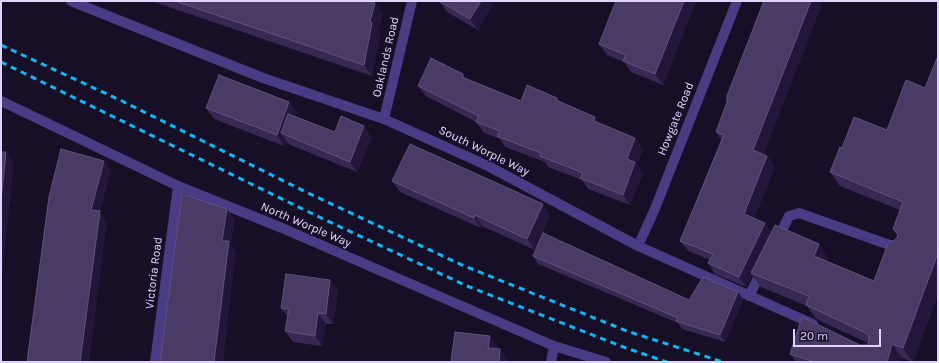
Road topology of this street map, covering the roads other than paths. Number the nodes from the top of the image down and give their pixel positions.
1 (71, 1) edge
2 (412, 1) edge
3 (737, 1) edge
4 (94, 5) edge
5 (1, 101) edge
6 (384, 119) junction
7 (178, 186) junction
8 (638, 246) junction
9 (774, 247) edge
10 (900, 249) edge
11 (767, 260) edge
12 (749, 296) junction
13 (819, 327) edge
14 (554, 346) junction
15 (156, 362) edge
16 (551, 362) edge
17 (606, 362) edge

1 - 4 street, South Worple Way
2 - 6 street, Oaklands Road
3 - 8 street, Howgate Road
4 - 6 street, South Worple Way
5 - 7 street, North Worple Way
6 - 8 street, South Worple Way
7 - 14 street, North Worple Way
7 - 15 street, Victoria Road
8 - 12 street, South Worple Way
9 - 10 street
11 - 12 street
12 - 13 street, South Worple Way
14 - 16 street
14 - 17 street, North Worple Way

